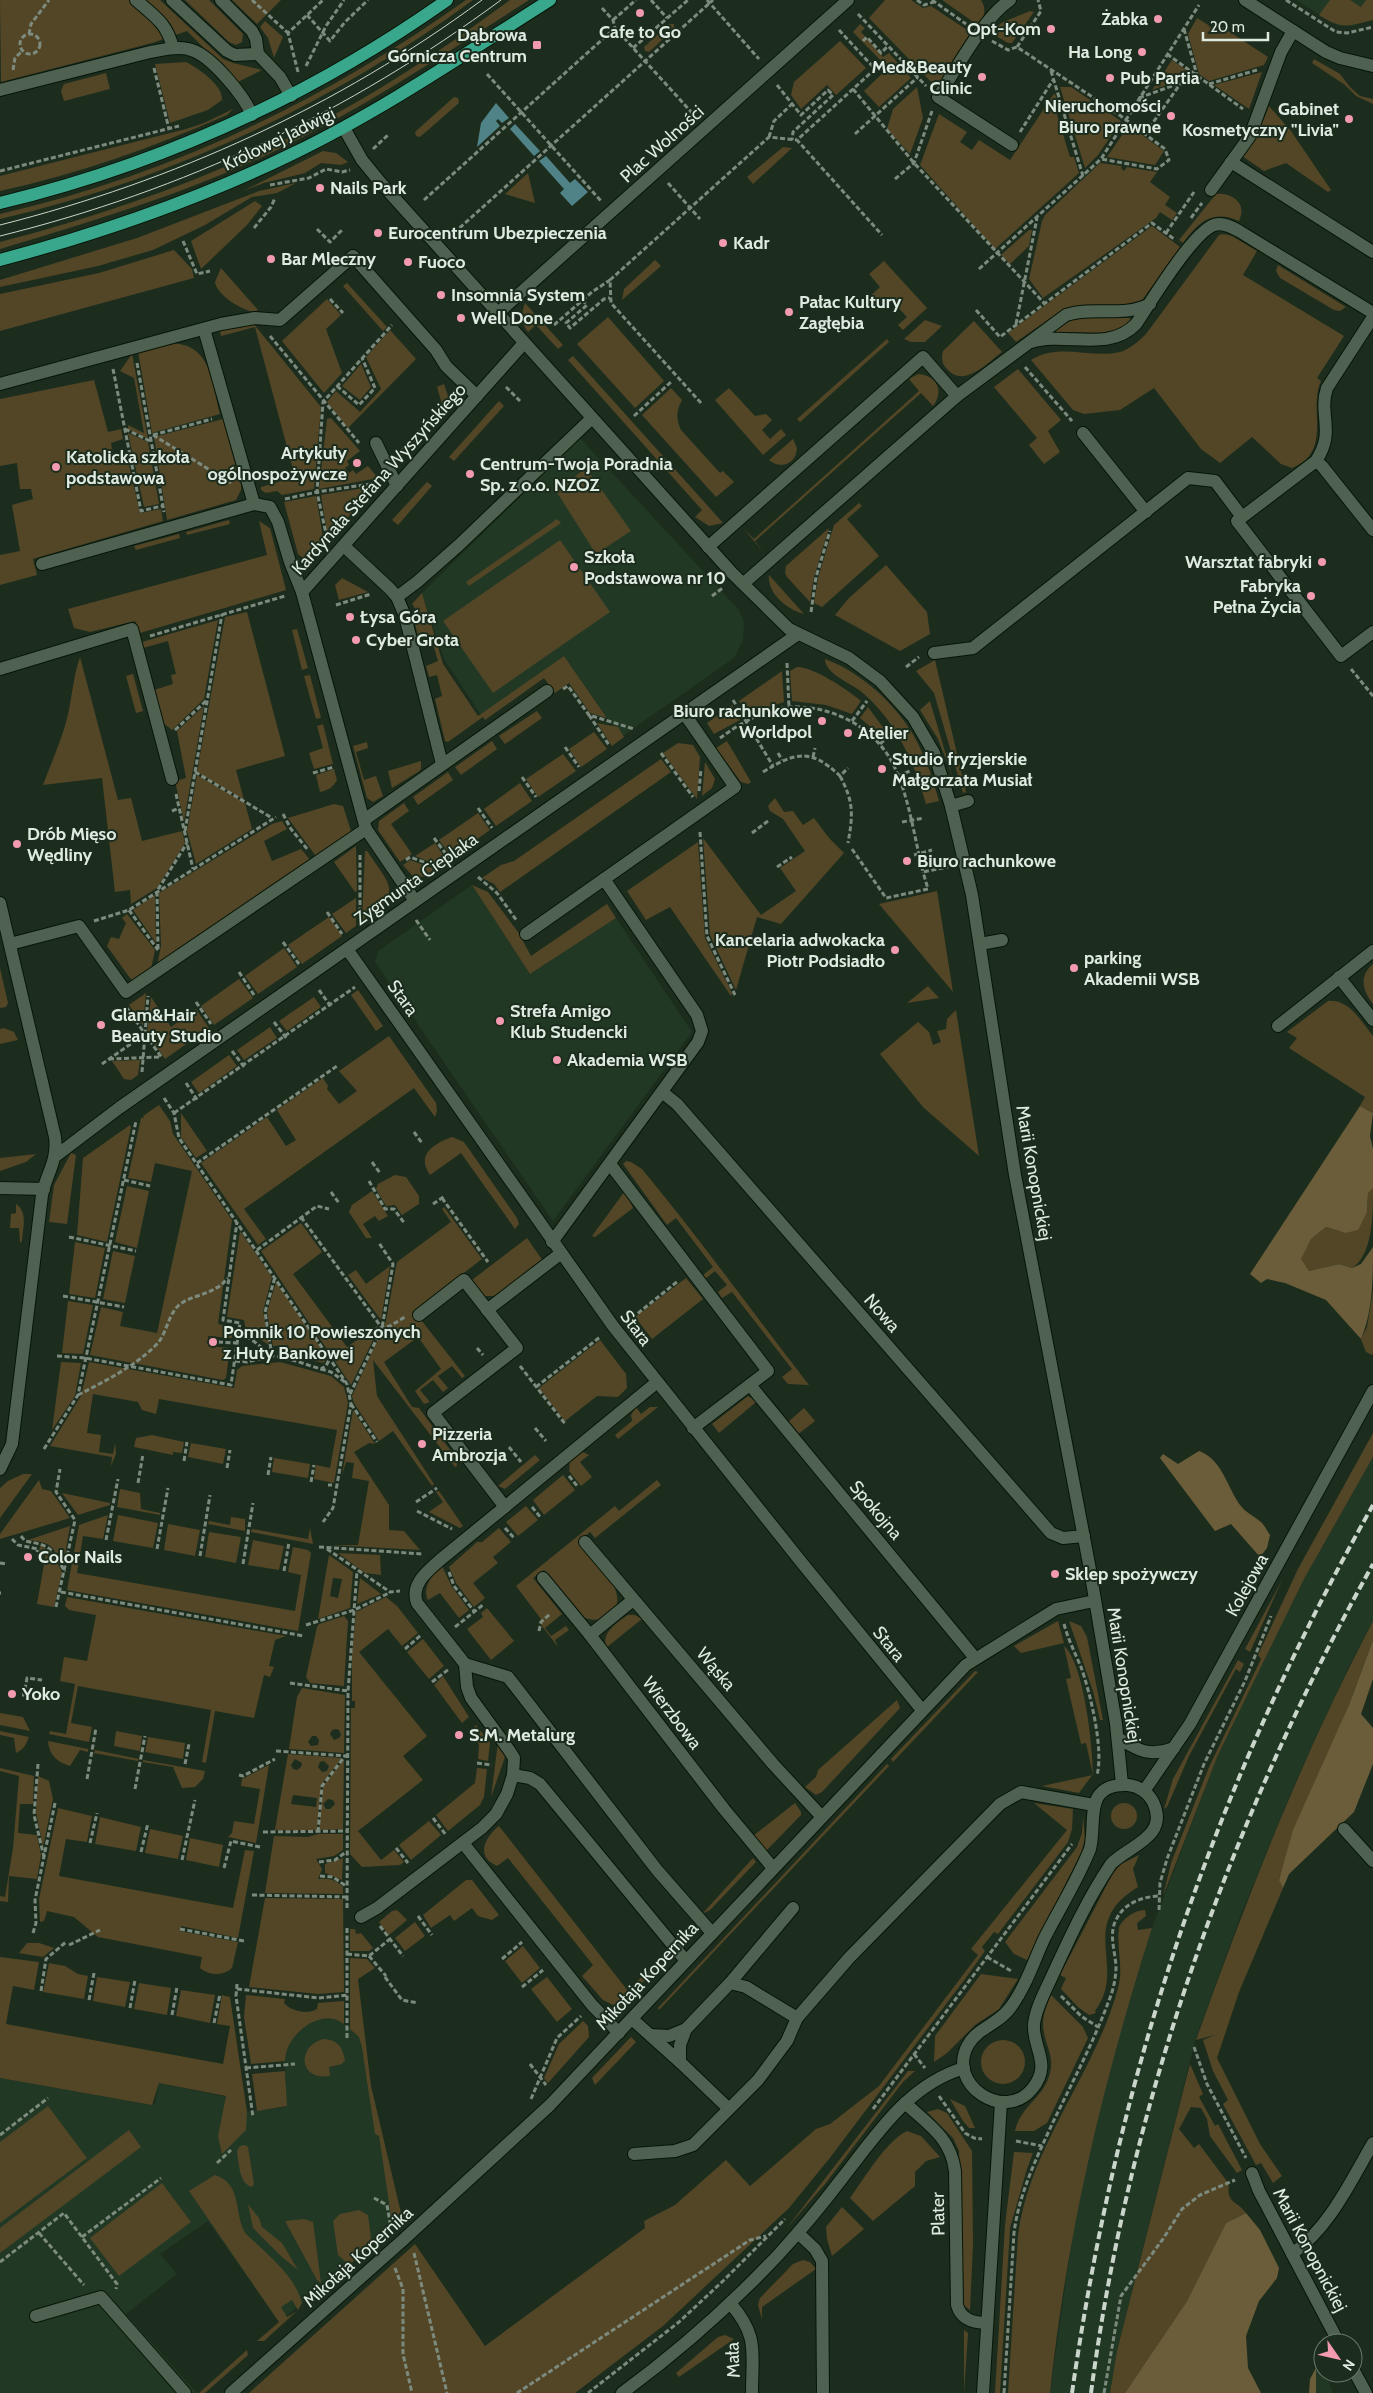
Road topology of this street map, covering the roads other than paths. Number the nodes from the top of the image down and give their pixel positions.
1 (136, 0) edge
2 (172, 0) edge
3 (221, 0) edge
4 (448, 0) edge
5 (550, 0) edge
6 (848, 0) edge
7 (1010, 0) edge
8 (1245, 0) edge
9 (1293, 32) junction
10 (173, 48) junction
11 (258, 54) junction
12 (1373, 66) edge
13 (0, 90) edge
14 (291, 96) junction
15 (252, 116) junction
16 (344, 128) junction
17 (1012, 145) road end
18 (1231, 162) junction
19 (1211, 190) dead end
20 (0, 203) edge
21 (1373, 252) edge
22 (0, 260) edge
23 (1150, 304) junction
24 (498, 313) junction
25 (1373, 315) edge
26 (204, 329) junction
27 (524, 343) junction
28 (1026, 344) junction
29 (0, 384) edge
30 (477, 396) junction
31 (957, 396) junction
32 (592, 418) junction
33 (1083, 434) road end
34 (376, 443) road end
35 (1316, 461) junction
36 (397, 486) junction
37 (253, 498) junction
38 (1146, 512) junction
39 (1242, 517) junction
40 (1373, 530) edge
41 (344, 546) junction
42 (708, 547) junction
43 (42, 564) dead end
44 (744, 583) junction
45 (302, 592) junction
46 (397, 597) junction
47 (1373, 632) edge
48 (798, 634) junction
49 (934, 653) dead end
50 (0, 669) edge
51 (547, 691) road end
52 (684, 713) junction
53 (442, 764) junction
54 (172, 779) road end
55 (968, 801) dead end
56 (951, 806) junction
57 (363, 828) junction
58 (604, 879) junction
59 (415, 901) junction
60 (0, 903) edge
61 (526, 934) road end
62 (1002, 940) dead end
63 (346, 942) junction
64 (10, 944) junction
65 (980, 944) junction
66 (1373, 951) edge
67 (1339, 977) junction
68 (1373, 1020) edge
69 (1278, 1026) dead end
70 (662, 1092) junction
71 (57, 1155) junction
72 (610, 1164) junction
73 (0, 1188) edge
74 (44, 1188) junction
75 (552, 1242) junction
76 (560, 1254) junction
77 (487, 1310) junction
78 (418, 1315) road end
79 (656, 1383) junction
80 (750, 1385) junction
81 (1373, 1391) edge
82 (693, 1428) junction
83 (0, 1469) edge
84 (505, 1507) junction
85 (1084, 1536) junction
86 (585, 1542) dead end
87 (543, 1578) dead end
88 (633, 1600) junction
89 (1094, 1601) junction
90 (590, 1635) junction
91 (975, 1658) junction
92 (465, 1664) junction
93 (922, 1710) junction
94 (1118, 1738) junction
95 (1174, 1748) junction
96 (513, 1775) junction
97 (1122, 1784) junction
98 (1144, 1791) junction
99 (1094, 1805) junction
100 (822, 1817) junction
101 (1344, 1829) dead end
102 (463, 1843) junction
103 (1373, 1861) edge
104 (773, 1868) junction
105 (792, 1908) dead end
106 (361, 1917) dead end
107 (712, 1933) junction
108 (686, 1961) junction
109 (730, 1984) junction
110 (797, 2018) junction
111 (632, 2019) junction
112 (686, 2029) junction
113 (619, 2032) junction
114 (651, 2036) junction
115 (680, 2062) junction
116 (964, 2068) junction
117 (1001, 2102) junction
118 (905, 2103) junction
119 (728, 2108) junction
120 (1373, 2144) edge
121 (634, 2154) dead end
122 (1252, 2173) road end
123 (798, 2232) junction
124 (1292, 2254) junction
125 (730, 2303) junction
126 (36, 2316) dead end
127 (987, 2323) junction
128 (1334, 2333) edge
129 (185, 2393) edge
130 (231, 2393) edge
131 (622, 2393) edge
132 (752, 2393) edge
133 (823, 2393) edge
134 (983, 2393) edge

1 - 10 street
2 - 11 street
3 - 11 street
4 - 14 main road, Królowej Jadwigi
5 - 16 main road, Królowej Jadwigi
6 - 24 street, Plac Wolności
7 - 17 street
8 - 9 street
9 - 12 street
9 - 18 street
10 - 13 street
10 - 15 street
11 - 14 street
14 - 15 main road, Królowej Jadwigi
15 - 20 main road, Królowej Jadwigi
16 - 22 main road, Królowej Jadwigi
16 - 24 street, Marii Konopnickiej
18 - 19 street
18 - 21 street
23 - 25 street
23 - 28 street
23 - 28 street
24 - 27 street, Marii Konopnickiej
25 - 35 street
26 - 29 street
26 - 30 street
26 - 37 street
27 - 30 street, Kardynała Stefana Wyszyńskiego
27 - 32 street, Marii Konopnickiej
28 - 31 street
30 - 36 street, Kardynała Stefana Wyszyńskiego
31 - 42 street
31 - 44 street
32 - 42 street, Marii Konopnickiej
32 - 46 street
33 - 38 street
34 - 36 street
35 - 39 street
35 - 40 street
36 - 41 street, Kardynała Stefana Wyszyńskiego
37 - 43 street
37 - 45 street
38 - 39 street
38 - 49 street
39 - 47 street
41 - 45 street, Kardynała Stefana Wyszyńskiego
41 - 46 street
42 - 44 street, Marii Konopnickiej
44 - 48 street, Marii Konopnickiej
45 - 57 street, Kardynała Stefana Wyszyńskiego
46 - 53 street
48 - 52 street, Zygmunta Cieplaka
48 - 56 street, Marii Konopnickiej
50 - 54 street
51 - 53 street
52 - 58 street
52 - 59 street, Zygmunta Cieplaka
53 - 57 street
55 - 56 street
56 - 65 street, Marii Konopnickiej
57 - 59 street, Kardynała Stefana Wyszyńskiego
57 - 64 street
58 - 61 street
58 - 70 street
59 - 63 street, Zygmunta Cieplaka
60 - 64 street
62 - 65 street
63 - 71 street, Zygmunta Cieplaka
63 - 75 street, Stara
64 - 71 street
65 - 85 street, Marii Konopnickiej
66 - 67 street
67 - 68 street
67 - 69 street
70 - 72 street
70 - 85 street, Nowa
71 - 74 street
72 - 75 street
72 - 80 street
73 - 74 street
74 - 83 street
75 - 76 street, Stara
76 - 77 street
76 - 79 street, Stara
77 - 78 street
77 - 84 street
79 - 82 street, Stara
79 - 84 street
80 - 82 street
80 - 91 street, Spokojna
81 - 95 street, Kolejowa
82 - 93 street, Stara
84 - 92 street
85 - 89 street, Marii Konopnickiej
86 - 88 street, Wąska
87 - 90 street, Wierzbowa
88 - 90 street
88 - 100 street, Wąska
89 - 91 street, Mikołaja Kopernika
89 - 94 street, Marii Konopnickiej
90 - 104 street, Wierzbowa
91 - 93 street, Mikołaja Kopernika
92 - 96 street
92 - 107 street
93 - 100 street, Mikołaja Kopernika
94 - 95 street
94 - 97 street, Marii Konopnickiej
95 - 98 street, Kolejowa
96 - 102 street
96 - 108 street
97 - 98 street
97 - 99 street
98 - 117 street
99 - 110 street
99 - 116 street
100 - 104 street, Mikołaja Kopernika
101 - 103 street
102 - 106 street
102 - 113 street
104 - 107 street, Mikołaja Kopernika
105 - 109 street
107 - 108 street, Mikołaja Kopernika
108 - 111 street, Mikołaja Kopernika
109 - 110 street
109 - 112 street
110 - 119 street
111 - 113 street, Mikołaja Kopernika
111 - 114 street
112 - 114 street
112 - 115 street
113 - 130 street, Mikołaja Kopernika
114 - 115 street
115 - 119 street
116 - 117 street
116 - 118 street
117 - 127 street
118 - 123 street
118 - 127 street, Plater
119 - 121 street
120 - 124 street
122 - 124 street, Marii Konopnickiej
123 - 125 street
123 - 133 street
124 - 128 street, Marii Konopnickiej
125 - 131 street
125 - 132 street, Mała
126 - 129 street
127 - 134 street

